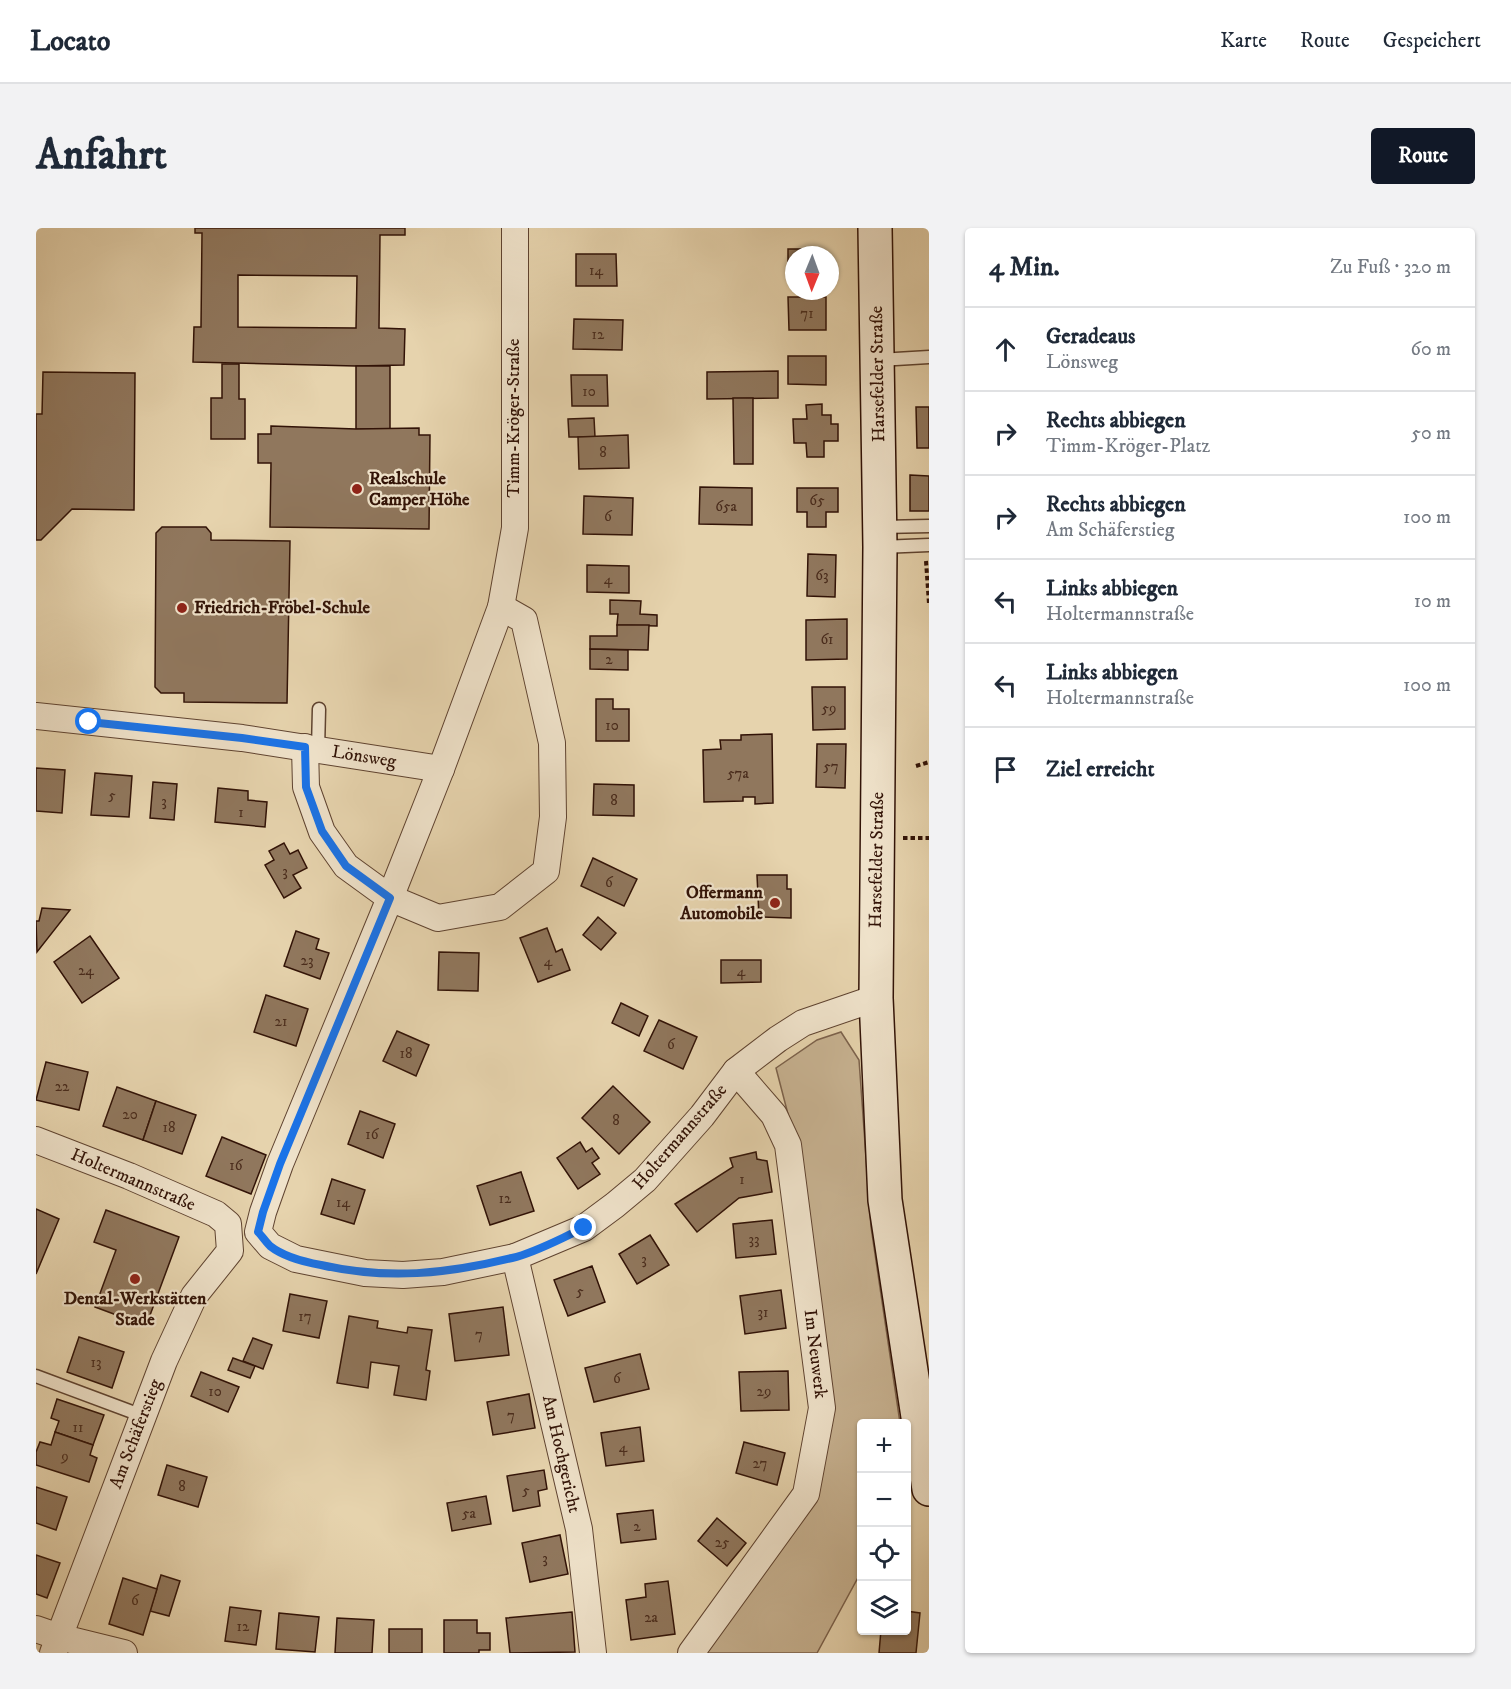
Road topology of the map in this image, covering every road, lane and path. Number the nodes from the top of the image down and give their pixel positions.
1 (515, 228) edge
2 (875, 228) edge
3 (929, 357) edge
4 (878, 360) junction
5 (929, 526) edge
6 (880, 537) junction
7 (927, 545) edge
8 (929, 604) edge
9 (501, 607) junction
10 (318, 709) dead end
11 (36, 716) edge
12 (312, 748) junction
13 (929, 762) edge
14 (916, 766) dead end
15 (441, 769) junction
16 (897, 838) dead end
17 (929, 838) edge
18 (390, 898) junction
19 (876, 998) junction
20 (736, 1071) junction
21 (36, 1140) edge
22 (228, 1224) joint
23 (515, 1257) junction
24 (36, 1376) edge
25 (142, 1416) junction
26 (929, 1489) edge
27 (50, 1640) edge
28 (124, 1653) edge
29 (593, 1653) edge
30 (691, 1653) edge

1 - 9 street, Timm-Kröger-Straße
2 - 4 main road, Harsefelder Straße
3 - 4 lane
4 - 6 main road, Harsefelder Straße
5 - 6 lane
6 - 7 lane
6 - 19 main road, Harsefelder Straße
7 - 8 path
9 - 15 street, Timm-Kröger-Straße
9 - 18 street
10 - 12 lane
11 - 12 street, Lönsweg
12 - 15 street, Lönsweg
12 - 18 street
13 - 14 path
15 - 18 street
16 - 17 path
18 - 23 street, Holtermannstraße
19 - 20 street, Holtermannstraße
19 - 26 main road, Harsefelder Straße
20 - 23 street, Holtermannstraße
20 - 30 street, Im Neuwerk
21 - 22 street, Holtermannstraße
22 - 25 street, Am Schäferstieg
23 - 29 street, Am Hochgericht
24 - 25 lane
25 - 27 street, Am Schäferstieg
27 - 28 street

